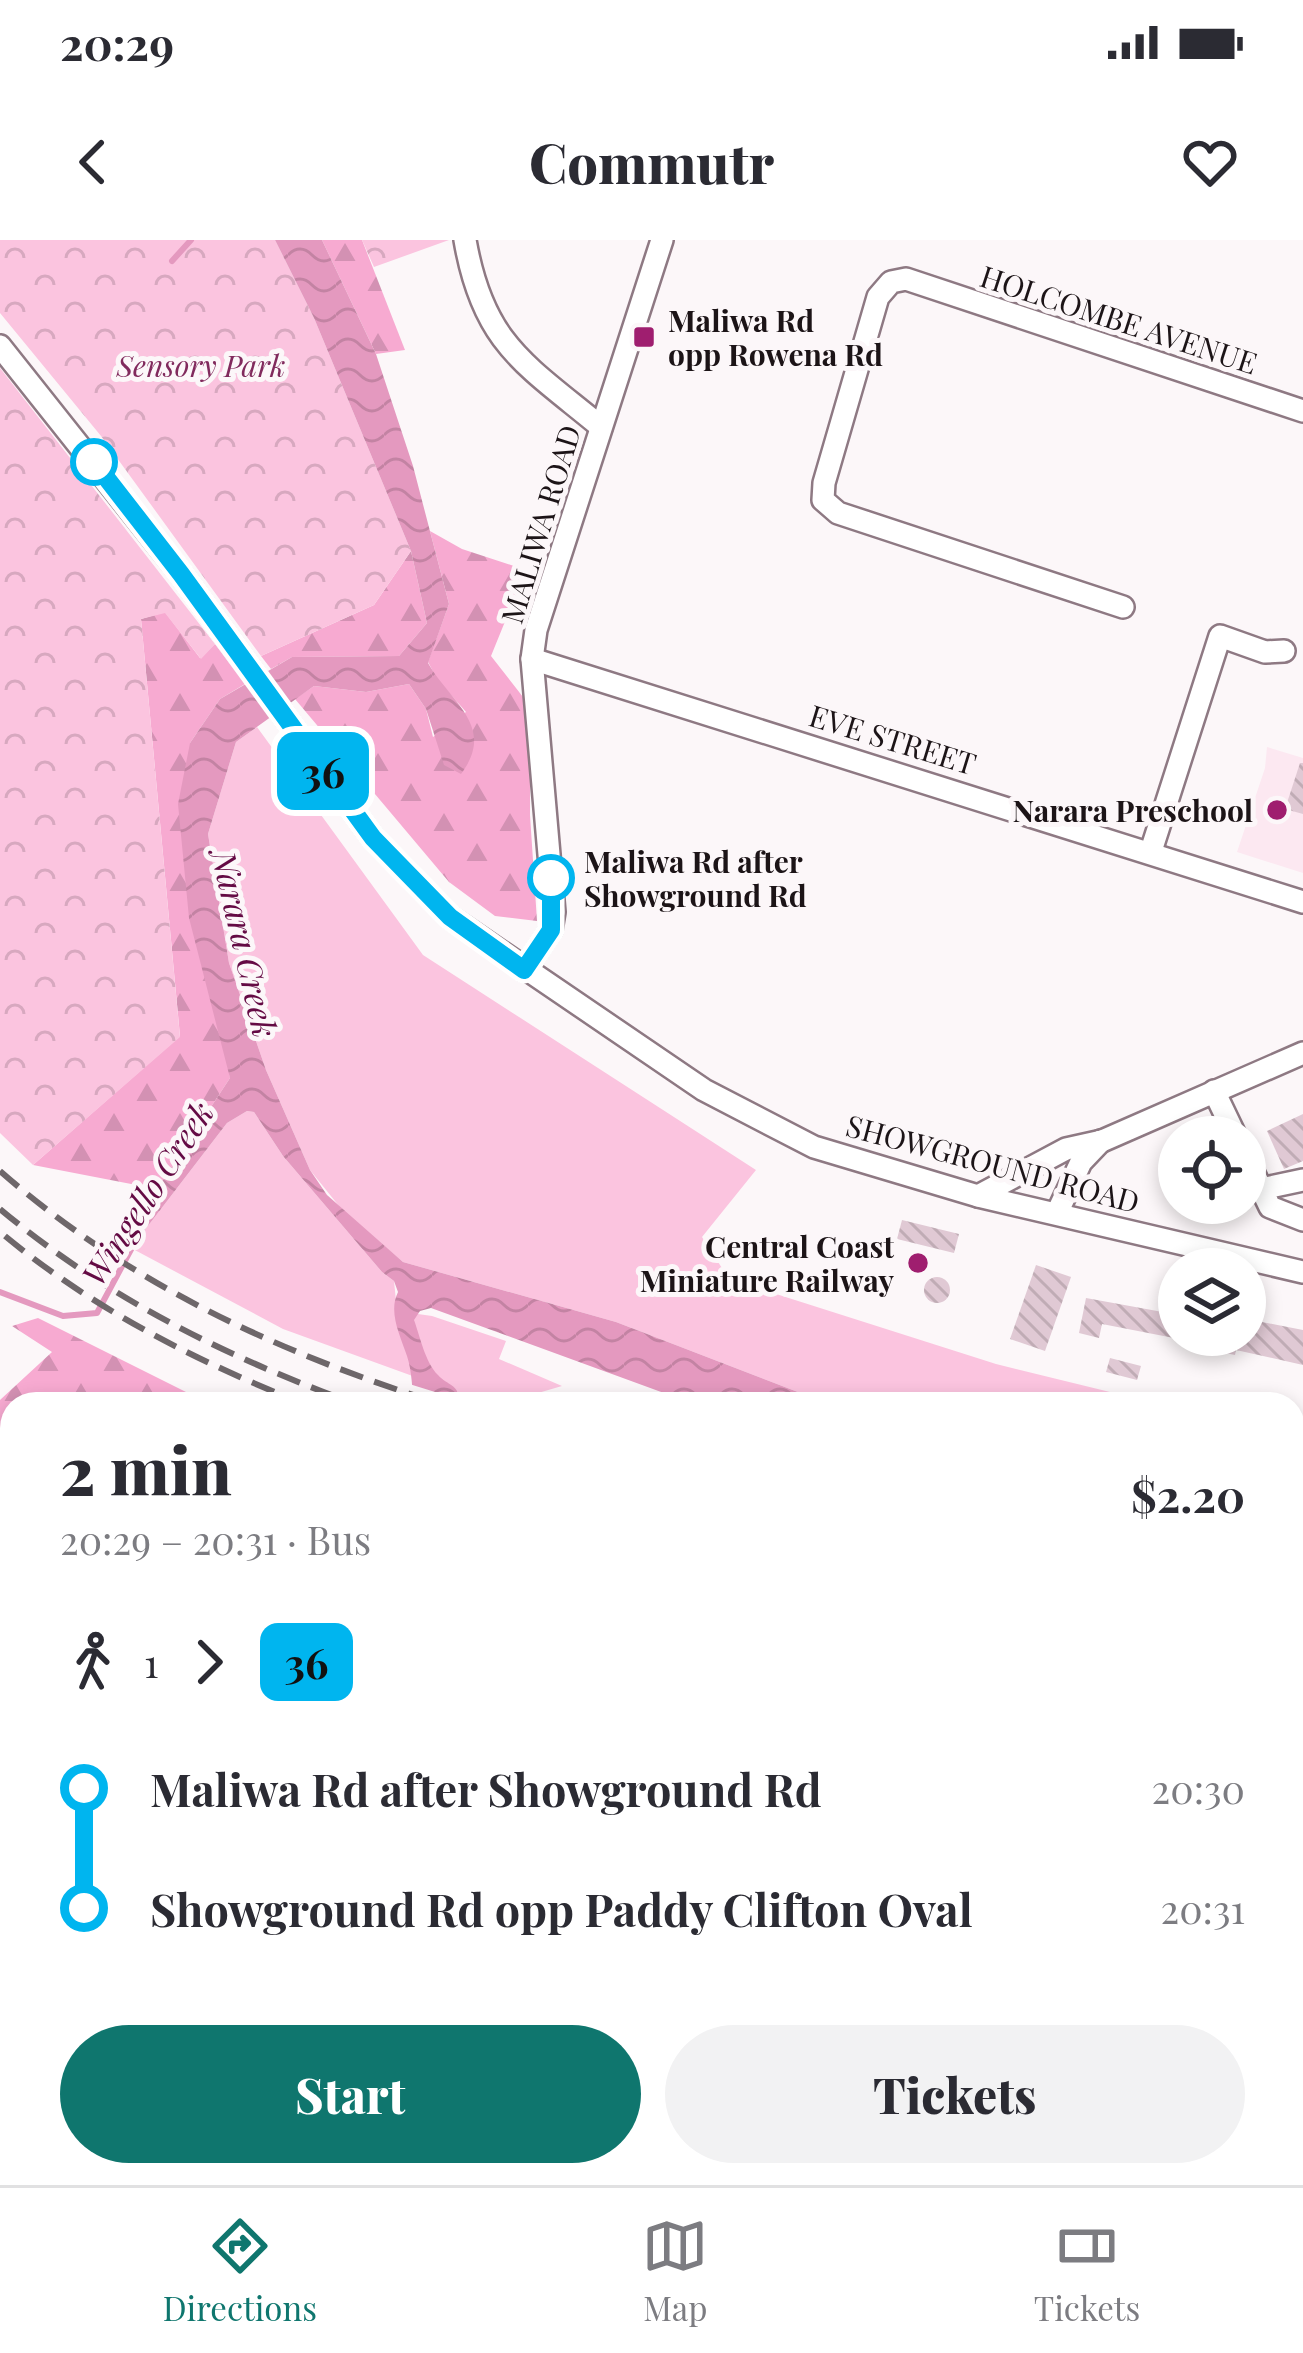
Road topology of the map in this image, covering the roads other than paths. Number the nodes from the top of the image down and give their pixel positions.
1 (465, 240) edge
2 (662, 240) edge
3 (0, 346) edge
4 (1303, 412) edge
5 (601, 427) junction
6 (1123, 607) dead end
7 (1284, 651) dead end
8 (532, 658) junction
9 (1150, 850) junction
10 (1303, 902) edge
11 (524, 970) junction
12 (1303, 1053) edge
13 (1214, 1091) junction
14 (1226, 1116) edge
15 (1102, 1141) junction
16 (1303, 1180) edge
17 (1266, 1188) edge
18 (977, 1196) junction
19 (1266, 1199) edge
20 (1057, 1214) junction
21 (1303, 1220) edge
22 (1303, 1272) edge

1 - 5 street
2 - 5 street, MALIWA ROAD
3 - 11 street, SHOWGROUND ROAD
4 - 6 street, HOLCOMBE AVENUE
5 - 8 street, MALIWA ROAD
7 - 9 street
8 - 9 street, EVE STREET
8 - 11 street, MALIWA ROAD
9 - 10 street, EVE STREET
11 - 18 street, SHOWGROUND ROAD
12 - 13 street
13 - 14 street
13 - 15 street
15 - 18 street
15 - 20 street
16 - 17 street
18 - 20 street, SHOWGROUND ROAD
19 - 21 street
20 - 22 street, SHOWGROUND ROAD

